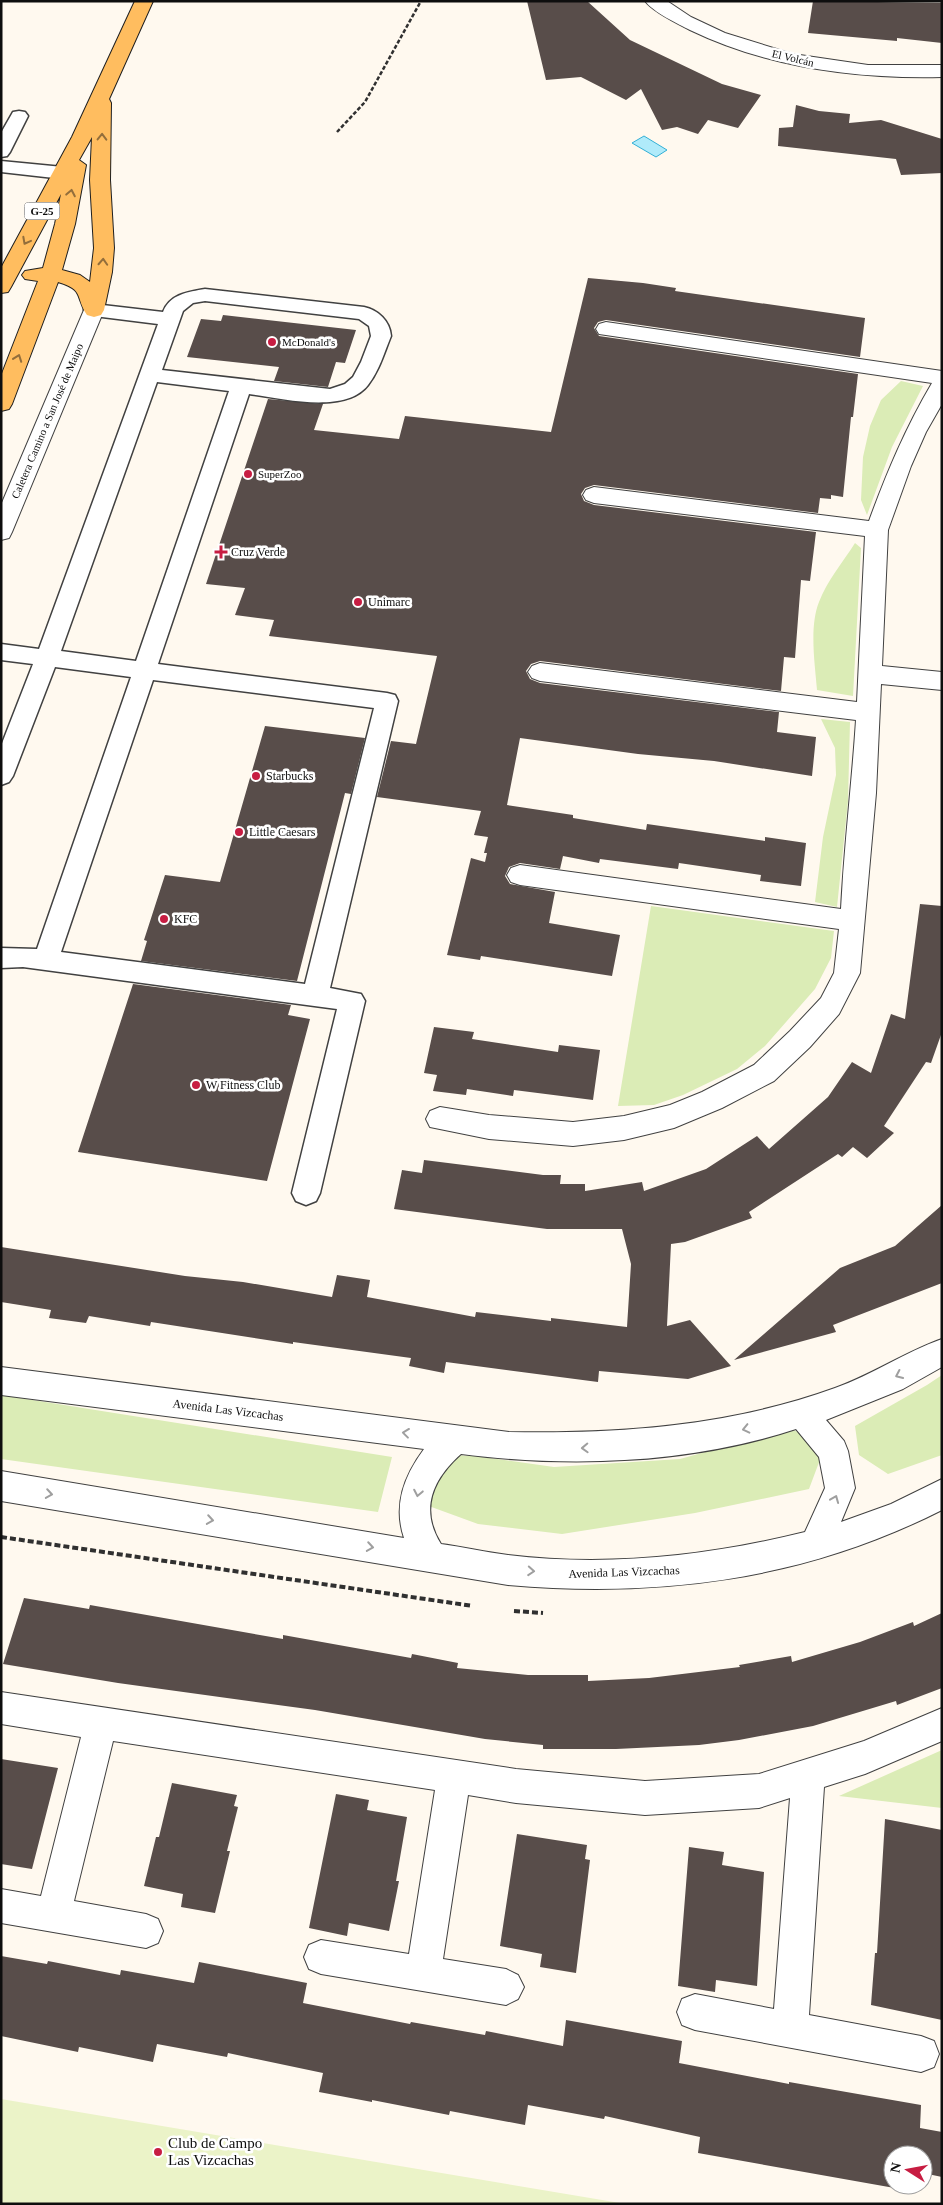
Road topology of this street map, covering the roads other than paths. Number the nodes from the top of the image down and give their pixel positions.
1 (144, 1) edge
2 (654, 1) edge
3 (942, 71) edge
4 (102, 94) junction
5 (19, 116) dead end
6 (82, 137) junction
7 (1, 152) edge
8 (1, 166) edge
9 (63, 172) junction
10 (50, 274) junction
11 (2, 286) edge
12 (94, 310) junction
13 (170, 319) junction
14 (606, 329) dead end
15 (150, 375) junction
16 (942, 378) edge
17 (942, 385) edge
18 (241, 386) junction
19 (1, 404) edge
20 (594, 495) dead end
21 (877, 530) junction
22 (1, 532) edge
23 (1, 652) edge
24 (47, 658) junction
25 (145, 670) junction
26 (540, 672) dead end
27 (870, 674) junction
28 (942, 681) edge
29 (867, 712) junction
30 (1, 776) edge
31 (520, 875) dead end
32 (853, 921) junction
33 (1, 958) edge
34 (46, 960) junction
35 (315, 996) junction
36 (440, 1119) dead end
37 (306, 1193) dead end
38 (942, 1352) edge
39 (1, 1380) edge
40 (802, 1414) junction
41 (454, 1440) junction
42 (1, 1486) edge
43 (942, 1494) edge
44 (816, 1544) junction
45 (431, 1557) junction
46 (1, 1708) edge
47 (101, 1723) junction
48 (942, 1724) edge
49 (808, 1775) junction
50 (454, 1776) junction
51 (1, 1906) edge
52 (53, 1915) junction
53 (146, 1931) dead end
54 (322, 1957) dead end
55 (422, 1974) junction
56 (506, 1987) dead end
57 (695, 2012) dead end
58 (790, 2030) junction
59 (921, 2054) dead end

1 - 4 main road, G-25
2 - 3 street, El Volcán
4 - 6 main road, G-25
12 -> 4 main road
5 - 7 lane
6 - 9 main road, G-25
10 -> 6 main road, G-25
8 - 9 lane
9 -> 11 main road, G-25
10 - 11 main road
10 - 12 main road
19 -> 10 main road, G-25
12 - 13 lane
12 - 22 street, Caletera Camino a San José de Maipo
13 - 15 lane
13 - 18 lane
14 - 16 street
15 - 18 lane
15 - 24 lane
17 - 21 street
18 - 25 lane
20 - 21 street
21 - 27 street
23 - 24 lane
24 - 25 lane
24 - 30 lane
25 - 34 lane
25 - 35 lane
26 - 29 street
27 - 28 street
27 - 29 street
29 - 32 street
31 - 32 street
32 - 36 street
33 - 34 lane
34 - 35 lane
35 - 37 lane
38 -> 40 street, Avenida Las Vizcachas
41 -> 39 street, Avenida Las Vizcachas
40 -> 41 street, Avenida Las Vizcachas
44 -> 40 street
41 -> 45 street
42 -> 45 street, Avenida Las Vizcachas
43 - 44 street, Avenida Las Vizcachas
45 -> 44 street, Avenida Las Vizcachas
46 - 47 street
47 - 50 street
47 - 52 street
48 - 49 street
49 - 50 street
49 - 58 street
50 - 55 street
51 - 52 street
52 - 53 street
54 - 55 street
55 - 56 street
57 - 58 street
58 - 59 street

